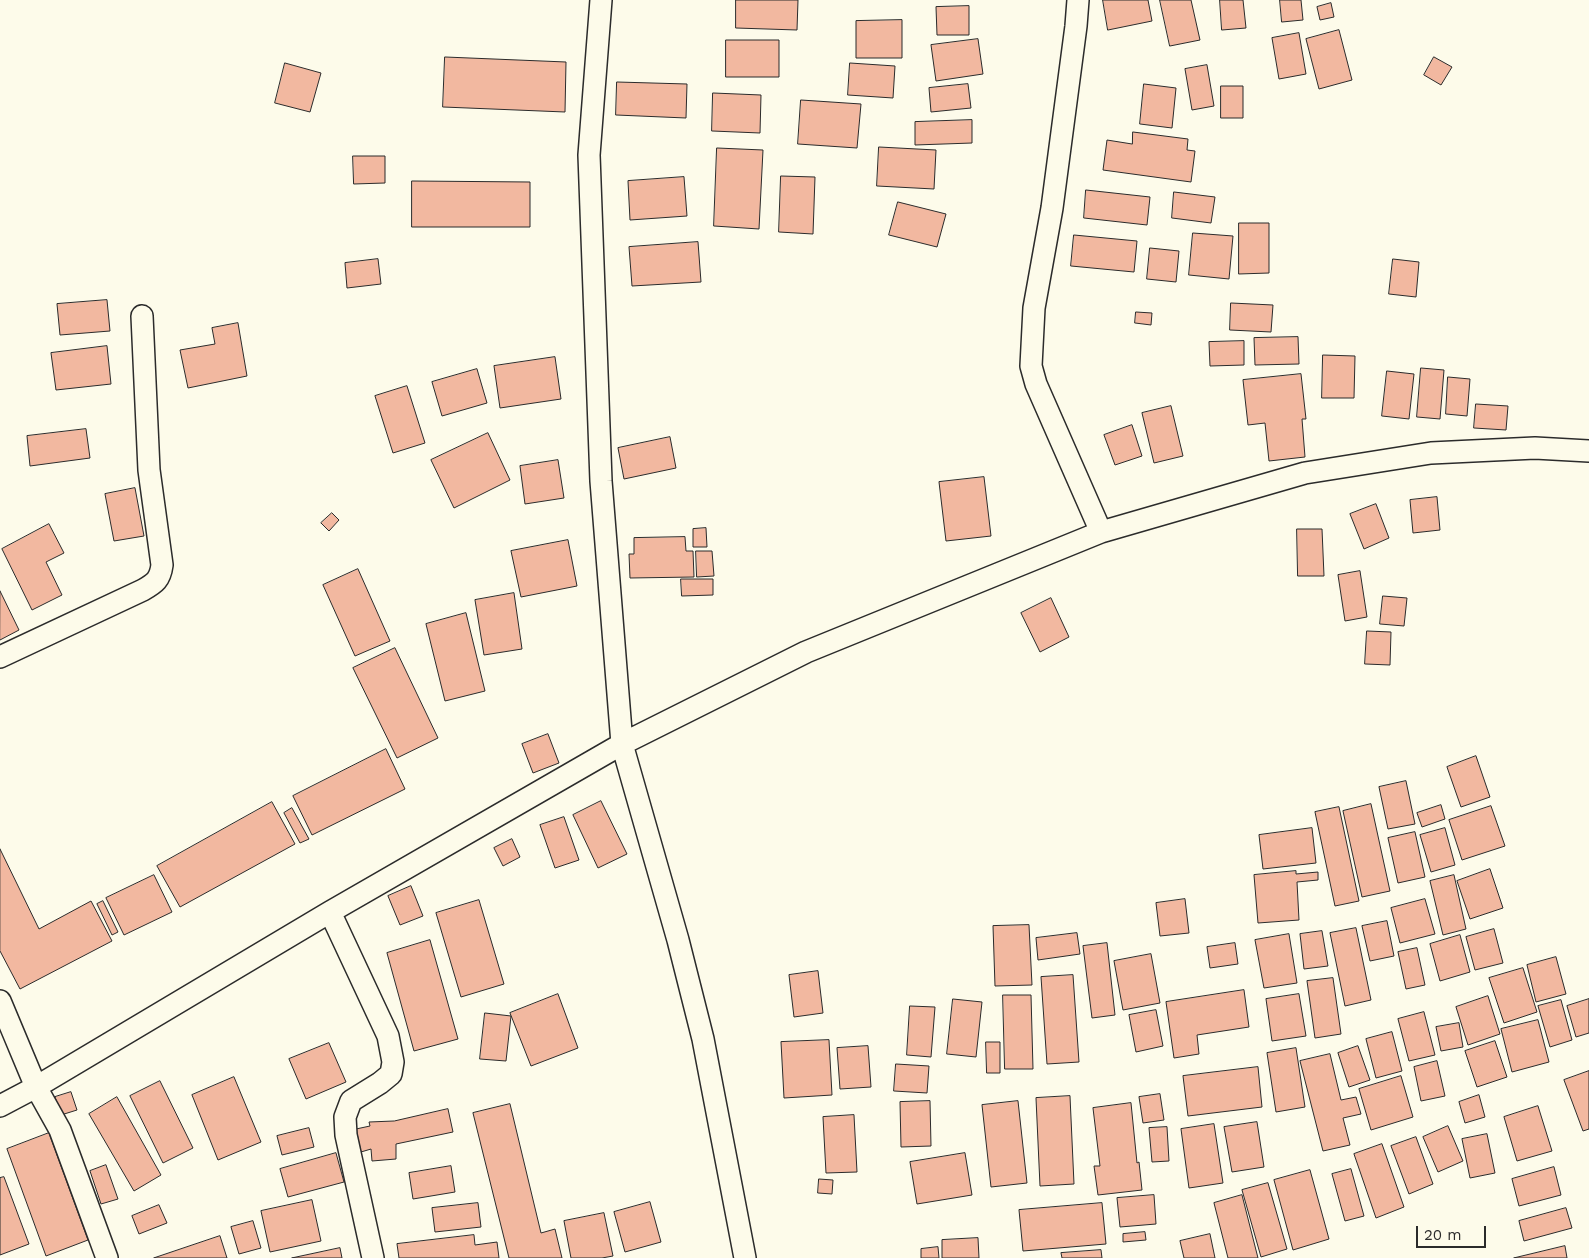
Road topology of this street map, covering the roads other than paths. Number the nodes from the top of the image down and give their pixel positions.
1 (601, 0) edge
2 (1078, 0) edge
3 (142, 316) dead end
4 (1589, 451) edge
5 (1101, 532) junction
6 (0, 657) edge
7 (622, 744) junction
8 (330, 912) junction
9 (0, 1001) edge
10 (36, 1086) junction
11 (0, 1106) edge
12 (107, 1258) edge
13 (373, 1258) edge
14 (745, 1258) edge

1 - 7 street
2 - 5 street
3 - 6 street
4 - 5 street
5 - 7 street
7 - 8 street
7 - 14 street
8 - 10 street
8 - 13 street
9 - 10 street
10 - 11 street
10 - 12 street

